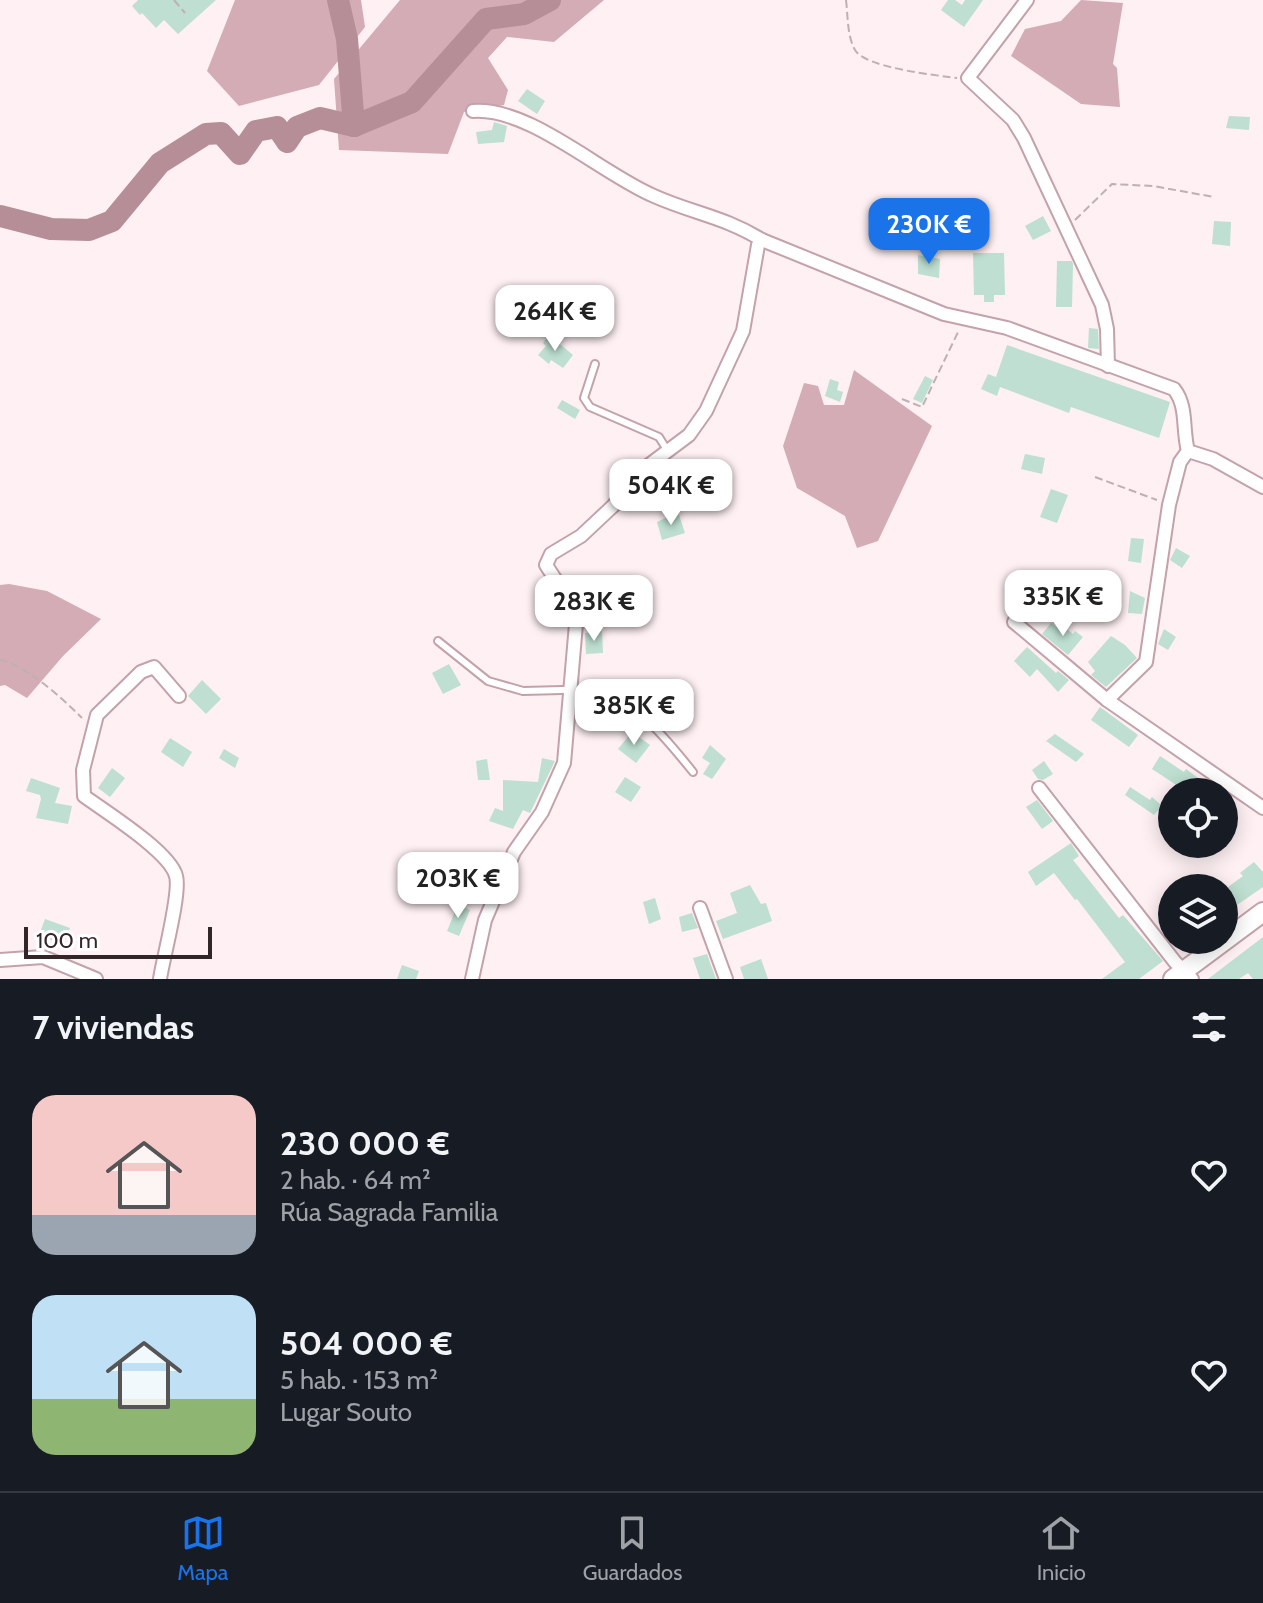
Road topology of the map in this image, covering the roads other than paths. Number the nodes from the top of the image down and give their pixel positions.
1 (1027, 0) edge
2 (473, 111) dead end
3 (762, 240) junction
4 (595, 364) dead end
5 (1108, 366) junction
6 (667, 450) junction
7 (1188, 451) junction
8 (1263, 487) edge
9 (1014, 622) dead end
10 (438, 641) dead end
11 (571, 690) junction
12 (179, 696) dead end
13 (1107, 700) junction
14 (693, 772) dead end
15 (1039, 788) dead end
16 (1263, 808) edge
17 (700, 908) dead end
18 (1259, 920) edge
19 (0, 960) edge
20 (1183, 976) edge
21 (96, 979) edge
22 (160, 979) edge
23 (472, 979) edge
24 (726, 979) edge

1 - 5 street
2 - 3 street
3 - 5 street
3 - 6 street
4 - 6 lane
5 - 7 street
6 - 11 street
7 - 8 street
7 - 13 street
9 - 13 street
10 - 11 lane
11 - 14 lane
11 - 23 street
12 - 22 street
13 - 16 street
15 - 20 street
17 - 24 street
18 - 20 main road
19 - 21 street

